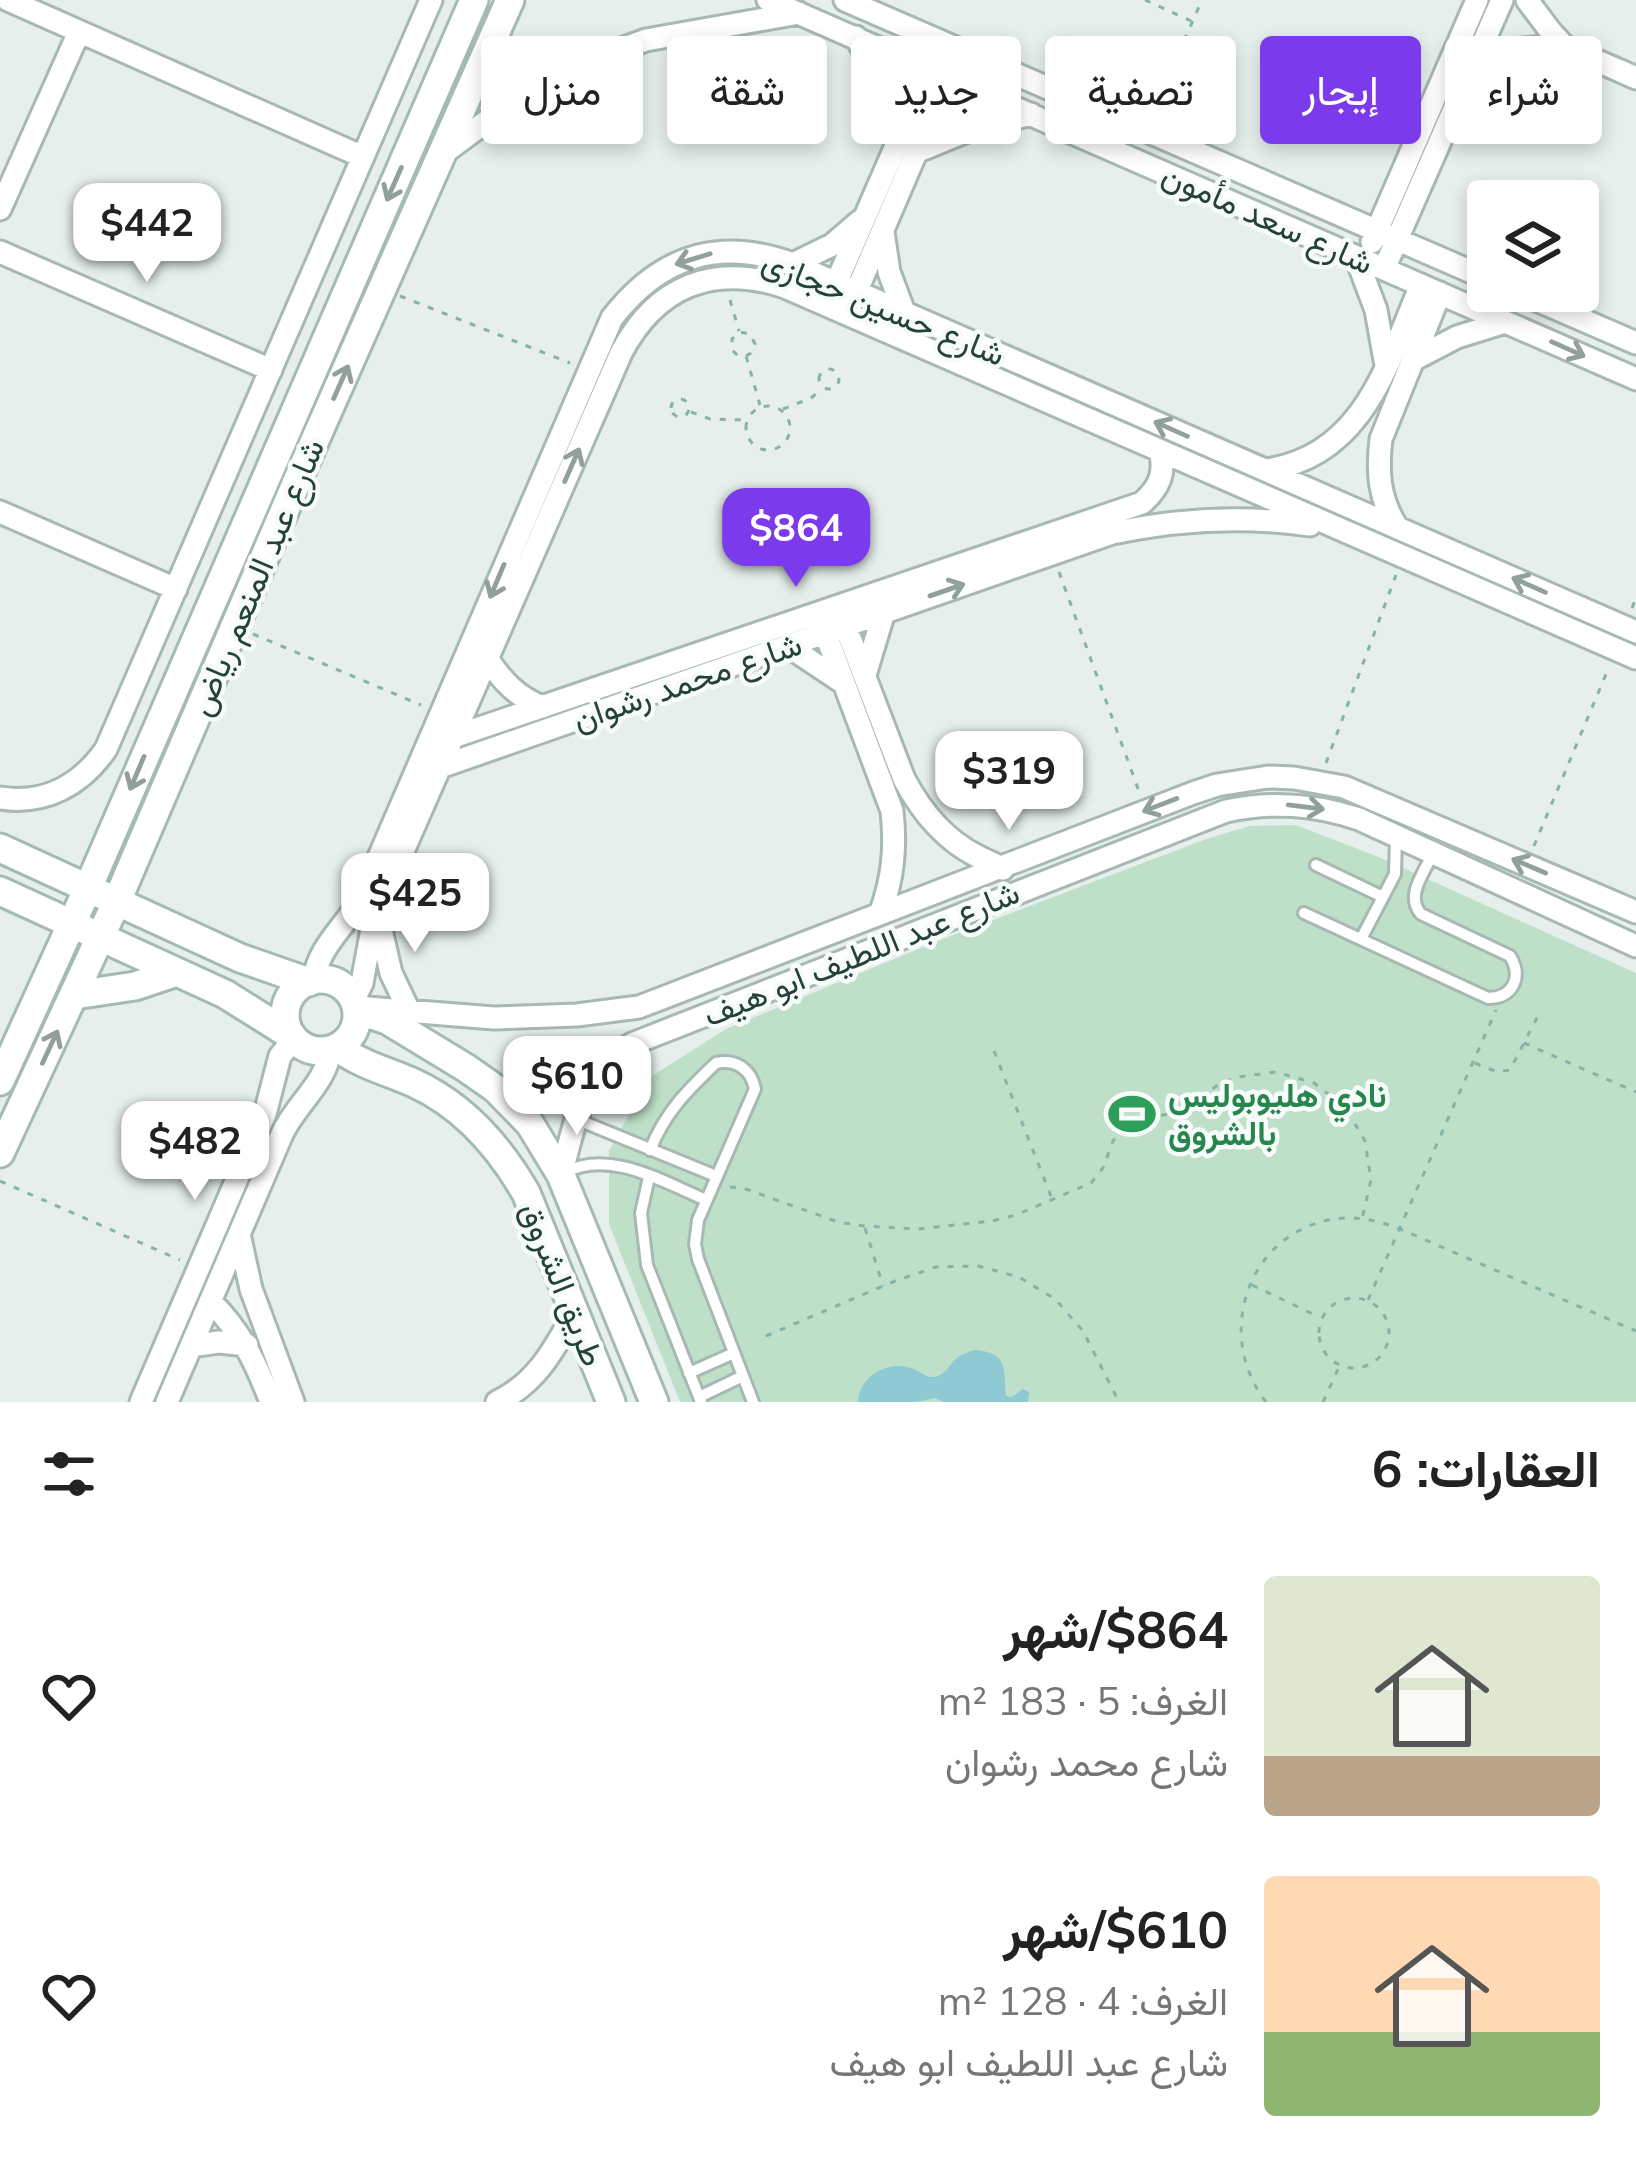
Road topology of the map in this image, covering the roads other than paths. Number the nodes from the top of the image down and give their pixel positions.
1 (8, 0) edge
2 (431, 0) edge
3 (475, 0) edge
4 (510, 0) edge
5 (769, 0) edge
6 (845, 0) edge
7 (1477, 0) edge
8 (1502, 0) edge
9 (1527, 0) edge
10 (799, 14) junction
11 (79, 32) junction
12 (854, 36) edge
13 (1486, 36) edge
14 (1555, 36) edge
15 (1602, 63) edge
16 (1636, 78) edge
17 (1021, 111) edge
18 (1031, 115) junction
19 (1445, 121) edge
20 (906, 144) edge
21 (908, 144) edge
22 (907, 147) junction
23 (440, 156) junction
24 (364, 157) junction
25 (0, 209) edge
26 (874, 223) junction
27 (1387, 235) junction
28 (0, 252) edge
29 (1368, 262) junction
30 (793, 264) junction
31 (1467, 270) edge
32 (846, 287) junction
33 (1431, 289) junction
34 (837, 310) junction
35 (904, 312) junction
36 (1564, 312) edge
37 (1505, 322) junction
38 (1636, 343) edge
39 (1412, 360) junction
40 (1386, 366) junction
41 (271, 370) junction
42 (1636, 379) edge
43 (1160, 451) junction
44 (276, 454) junction
45 (304, 465) junction
46 (1265, 470) junction
47 (0, 512) edge
48 (1405, 531) junction
49 (1353, 535) junction
50 (1403, 556) junction
51 (176, 589) junction
52 (884, 612) junction
53 (832, 619) junction
54 (1636, 632) edge
55 (788, 646) junction
56 (1626, 654) edge
57 (487, 658) junction
58 (855, 680) junction
59 (542, 706) junction
60 (443, 748) junction
61 (0, 798) edge
62 (1396, 836) junction
63 (0, 848) edge
64 (1433, 853) junction
65 (1001, 866) junction
66 (1316, 866) dead end
67 (88, 888) junction
68 (0, 891) edge
69 (1012, 894) junction
70 (1384, 898) junction
71 (117, 901) junction
72 (378, 912) junction
73 (1636, 912) edge
74 (1304, 913) dead end
75 (880, 914) junction
76 (71, 924) junction
77 (101, 937) junction
78 (1361, 940) junction
79 (1636, 946) edge
80 (177, 971) junction
81 (311, 981) junction
82 (74, 995) junction
83 (355, 1005) junction
84 (619, 1010) junction
85 (409, 1011) junction
86 (9, 1037) edge
87 (293, 1037) junction
88 (632, 1045) junction
89 (334, 1049) junction
90 (0, 1081) edge
91 (576, 1120) junction
92 (650, 1150) junction
93 (0, 1153) edge
94 (561, 1174) junction
95 (716, 1176) junction
96 (649, 1177) junction
97 (708, 1194) junction
98 (239, 1234) junction
99 (210, 1300) junction
100 (574, 1312) junction
101 (247, 1345) junction
102 (191, 1346) junction
103 (734, 1353) junction
104 (689, 1373) junction
105 (743, 1376) junction
106 (700, 1400) edge
107 (141, 1402) edge
108 (167, 1402) edge
109 (272, 1402) edge
110 (293, 1402) edge
111 (497, 1402) edge
112 (611, 1402) edge
113 (653, 1402) edge
114 (753, 1402) edge

1 - 11 street
2 - 24 street
3 -> 44 street, شارع عبد المنعم رياض
4 - 23 street, شارع عبد المنعم رياض
5 - 10 street, شارع سعد مأمون
6 - 27 street, شارع سعد مأمون
7 - 27 street
8 - 13 street
9 - 14 street
10 - 12 street, شارع سعد مأمون
10 - 23 street
11 - 24 street
11 - 25 street
15 - 16 street
17 - 18 street, شارع سعد مأمون
18 - 22 street
18 - 29 street, شارع سعد مأمون
19 - 27 street
20 - 22 street
21 - 22 street
22 - 26 street
45 -> 23 street, شارع عبد المنعم رياض
24 - 41 street
26 - 30 street
26 - 32 street
26 - 35 street
27 - 29 street
27 - 31 street, شارع سعد مأمون
28 - 41 street
29 - 33 street, شارع سعد مأمون
29 - 40 street
30 - 32 street, شارع حسين حجازى
30 -> 60 street, شارع حسين حجازى
32 - 34 street
32 - 35 street, شارع حسين حجازى
33 - 37 street, شارع سعد مأمون
33 - 39 street
33 - 40 street
34 - 43 street, شارع حسين حجازى
57 -> 34 street, شارع حسين حجازى
46 -> 35 street, شارع حسين حجازى
36 - 38 street
37 - 39 street
37 -> 42 street, شارع سعد مأمون
39 - 48 street
40 - 46 street
41 - 51 street
43 - 49 street, شارع حسين حجازى
43 - 53 street, شارع محمد رشوان
44 - 45 street
44 -> 67 street, شارع عبد المنعم رياض
45 - 71 street, شارع عبد المنعم رياض
46 - 48 street, شارع حسين حجازى
47 - 51 street
48 - 50 street
54 -> 48 street, شارع حسين حجازى
49 - 50 street, شارع حسين حجازى
52 -> 49 street, شارع محمد رشوان
50 - 56 street, شارع حسين حجازى
51 - 61 street
52 - 53 street, شارع محمد رشوان
52 - 58 street
53 - 55 street, شارع محمد رشوان
53 - 58 street
53 - 59 street, شارع محمد رشوان
55 - 58 street
55 - 60 street, شارع محمد رشوان
57 - 59 street
57 - 60 street, شارع حسين حجازى
58 - 65 street
58 - 75 street
59 - 60 street, شارع محمد رشوان
60 - 72 street, شارع حسين حجازى
60 - 81 street, شارع حسين حجازى
62 - 64 street, شارع عبد اللطيف ابو هيف
69 -> 62 street, شارع عبد اللطيف ابو هيف
62 - 70 lane
63 - 67 street
64 - 78 lane
64 - 79 street, شارع عبد اللطيف ابو هيف
65 - 69 street
73 -> 65 street, شارع عبد اللطيف ابو هيف
65 - 75 street, شارع عبد اللطيف ابو هيف
66 - 70 lane
67 - 71 street
67 - 76 street, شارع عبد المنعم رياض
68 - 76 street
69 - 88 street, شارع عبد اللطيف ابو هيف
70 - 78 lane
71 - 77 street, شارع عبد المنعم رياض
71 - 81 street
72 - 83 street, شارع حسين حجازى
72 - 85 street
74 - 78 lane
75 - 84 street, شارع عبد اللطيف ابو هيف
76 - 77 street
76 - 86 street, شارع عبد المنعم رياض
77 - 80 street
77 - 82 street, شارع عبد المنعم رياض
80 - 82 street
80 - 87 street
81 - 83 street
81 - 87 street
93 -> 82 street, شارع عبد المنعم رياض
83 - 85 street, شارع عبد اللطيف ابو هيف
83 - 89 street
83 - 94 street, طريق الشروق
84 - 85 street, شارع عبد اللطيف ابو هيف
84 - 88 street
86 - 90 street, شارع عبد المنعم رياض
87 - 89 street
87 - 107 street
88 - 91 street, شارع عبد اللطيف ابو هيف
89 - 98 street
89 - 100 street, طريق الشروق
91 - 92 lane
91 - 94 street, شارع عبد اللطيف ابو هيف
92 - 95 lane
92 - 95 lane
94 - 96 lane
94 - 113 street, طريق الشروق
95 - 97 lane
96 - 97 lane
96 - 104 lane
97 - 103 lane
98 - 99 street
98 - 110 street
99 - 101 street
99 - 102 street
100 - 111 street
100 - 112 street, طريق الشروق
101 - 102 street
101 - 109 street
102 - 108 street
103 - 104 lane
103 - 105 lane
104 - 106 lane
105 - 106 lane
105 - 114 lane

